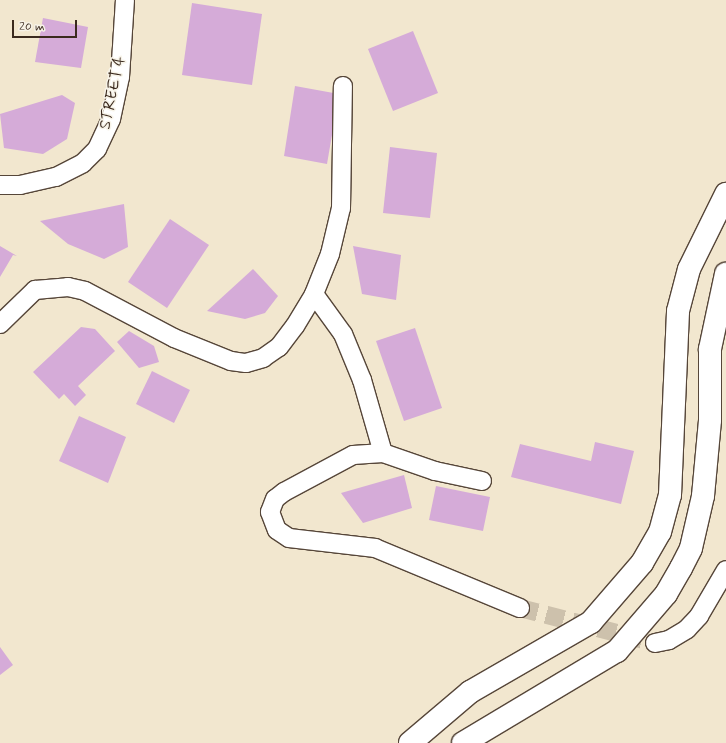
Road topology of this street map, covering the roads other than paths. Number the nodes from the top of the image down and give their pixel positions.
1 (125, 0) edge
2 (343, 86) dead end
3 (0, 185) edge
4 (726, 194) edge
5 (726, 274) edge
6 (314, 294) junction
7 (0, 324) edge
8 (710, 420) junction
9 (726, 436) edge
10 (383, 453) junction
11 (482, 481) dead end
12 (726, 570) edge
13 (520, 608) tunnel mouth
14 (655, 643) tunnel mouth
15 (410, 743) edge
16 (463, 743) edge

1 - 3 street, STREET 4
2 - 6 street
4 - 15 highway
5 - 8 highway
6 - 7 street
6 - 10 street
8 - 9 highway
8 - 16 highway
10 - 11 street
10 - 13 street
12 - 14 street

